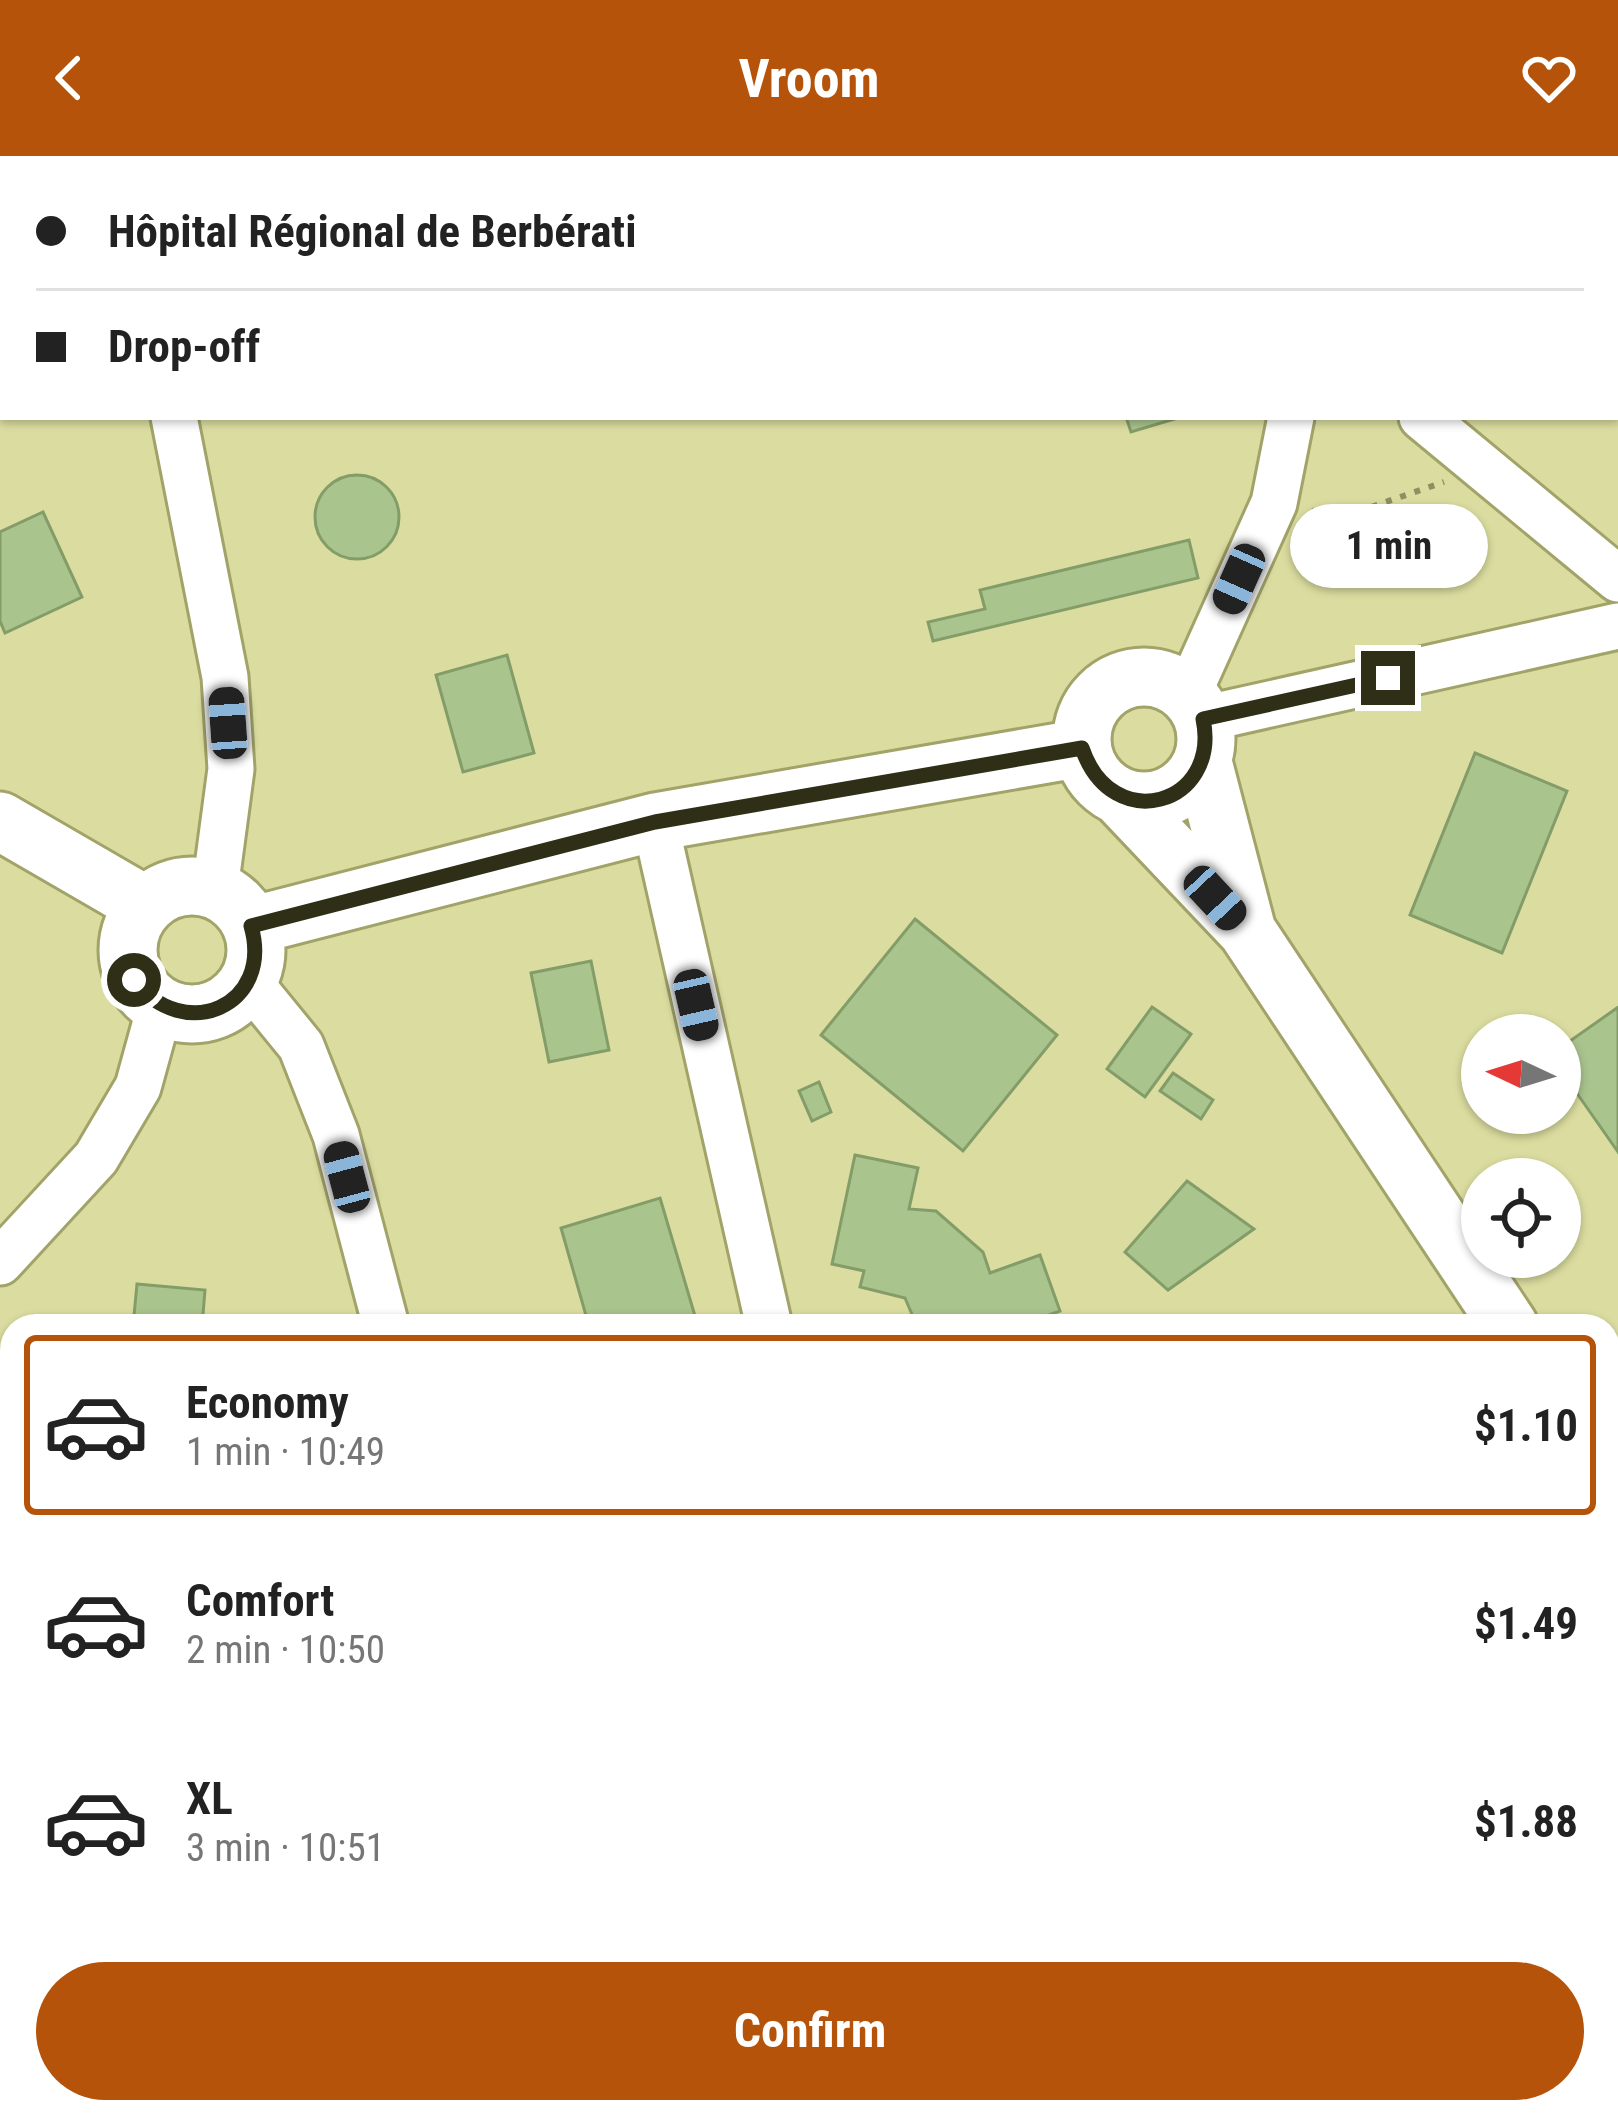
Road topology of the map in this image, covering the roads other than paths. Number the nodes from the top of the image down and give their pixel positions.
1 (175, 420) edge
2 (1290, 420) edge
3 (1426, 420) edge
4 (1618, 579) edge
5 (1618, 626) edge
6 (1198, 725) junction
7 (1082, 748) junction
8 (1120, 797) junction
9 (0, 821) edge
10 (655, 822) junction
11 (145, 905) junction
12 (1247, 931) junction
13 (238, 932) junction
14 (160, 1006) junction
15 (0, 1262) edge
16 (383, 1314) edge
17 (766, 1314) edge
18 (1500, 1314) edge

1 - 13 street
2 - 6 street
3 - 4 street
5 - 6 street
6 - 7 main road
6 - 8 main road
6 - 12 main road
7 - 8 main road
7 - 10 main road
8 - 12 main road
9 - 11 main road
10 - 13 main road
10 - 17 street
11 - 13 main road
11 - 14 main road
12 - 18 main road
13 - 14 main road
13 - 16 street
14 - 15 street

